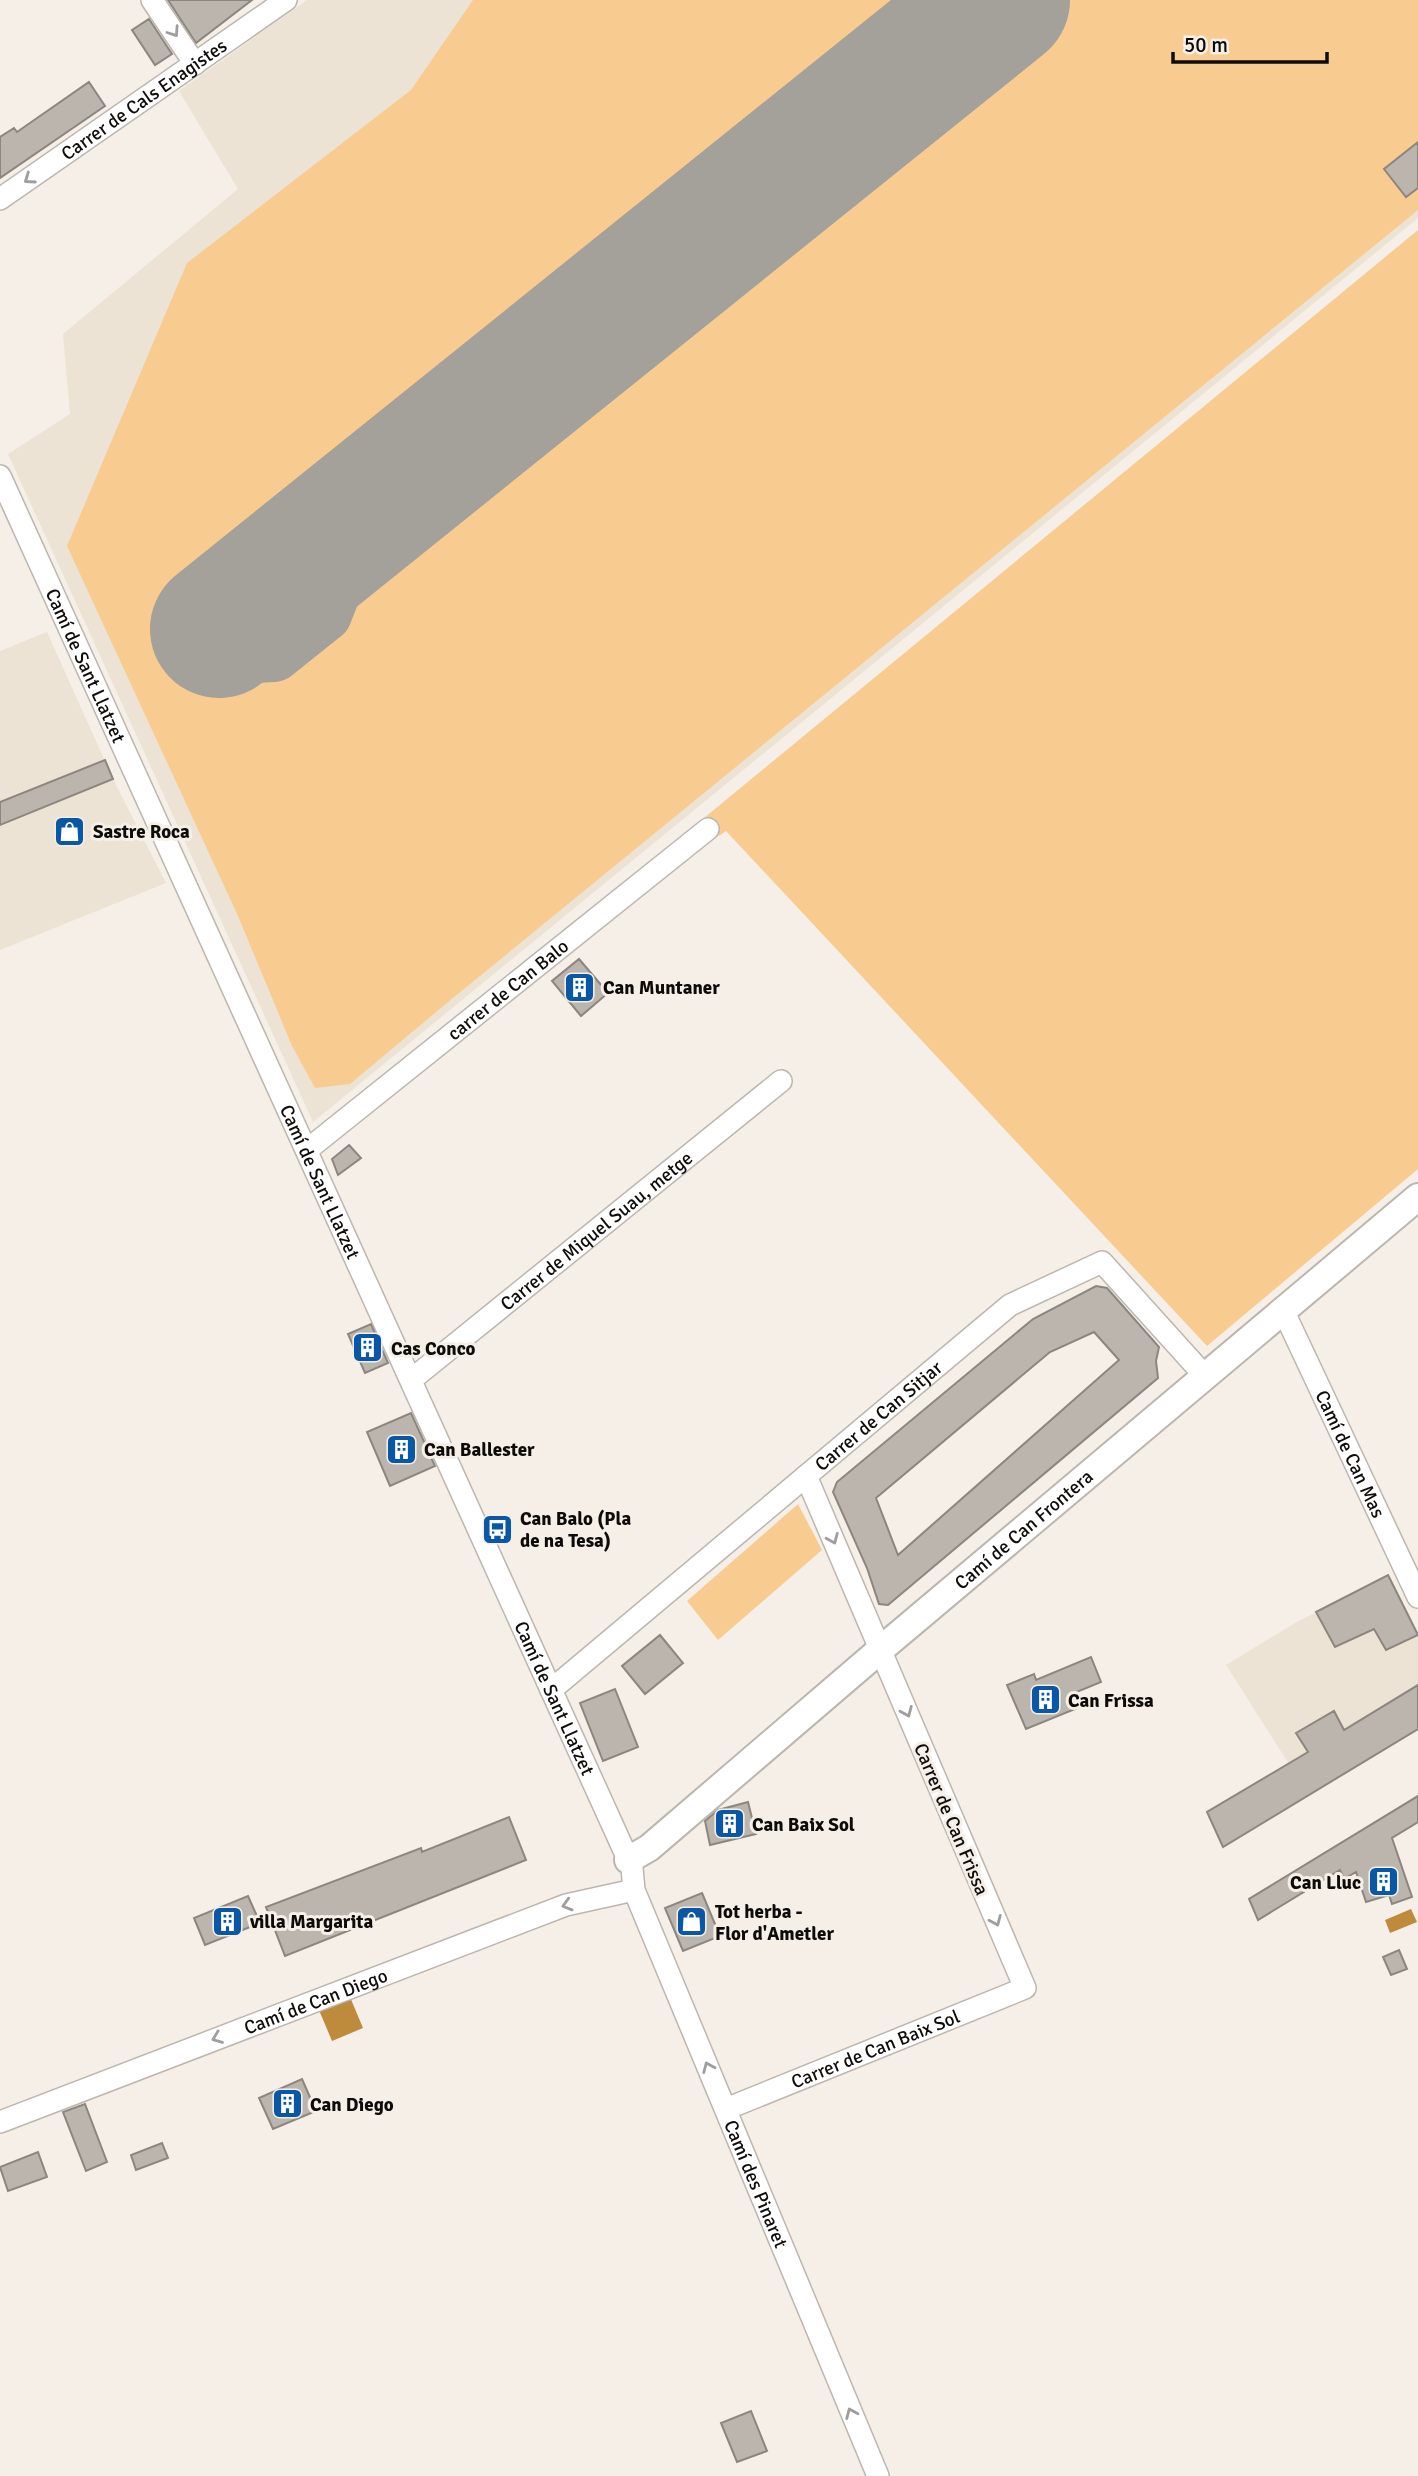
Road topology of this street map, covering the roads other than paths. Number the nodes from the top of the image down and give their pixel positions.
1 (152, 0) edge
2 (286, 0) edge
3 (195, 64) junction
4 (0, 199) edge
5 (0, 476) edge
6 (708, 829) dead end
7 (781, 1081) dead end
8 (307, 1150) junction
9 (1418, 1197) edge
10 (1283, 1310) junction
11 (1205, 1375) junction
12 (411, 1380) junction
13 (806, 1476) junction
14 (1418, 1597) edge
15 (880, 1650) junction
16 (551, 1690) junction
17 (628, 1860) junction
18 (634, 1890) junction
19 (1025, 1988) joint
20 (726, 2109) junction
21 (0, 2122) edge
22 (878, 2476) edge

1 -> 3 street
2 - 3 street, Carrer de Cals Enagistes
3 -> 4 street, Carrer de Cals Enagistes
5 - 8 street, Camí de Sant Llatzet
6 - 8 street, carrer de Can Balo
7 - 12 street, Carrer de Miquel Suau, metge
8 - 12 street, Camí de Sant Llatzet
9 - 10 street, Camí de Can Frontera
10 - 11 street, Camí de Can Frontera
10 - 14 street, Camí de Can Mas
11 - 13 street, Carrer de Can Sitjar
11 - 15 street, Camí de Can Frontera
12 - 16 street, Camí de Sant Llatzet
13 -> 15 street, Carrer de Can Frissa
13 - 16 street, Carrer de Can Sitjar
15 - 17 street, Camí de Can Frontera
15 -> 19 street, Carrer de Can Frissa
16 - 17 street, Camí de Sant Llatzet
17 - 18 street, Camí de Sant Llatzet
20 -> 18 street, Camí des Pinaret
18 -> 21 street, Camí de Can Diego
19 - 20 street, Carrer de Can Baix Sol
22 -> 20 street, Camí des Pinaret

